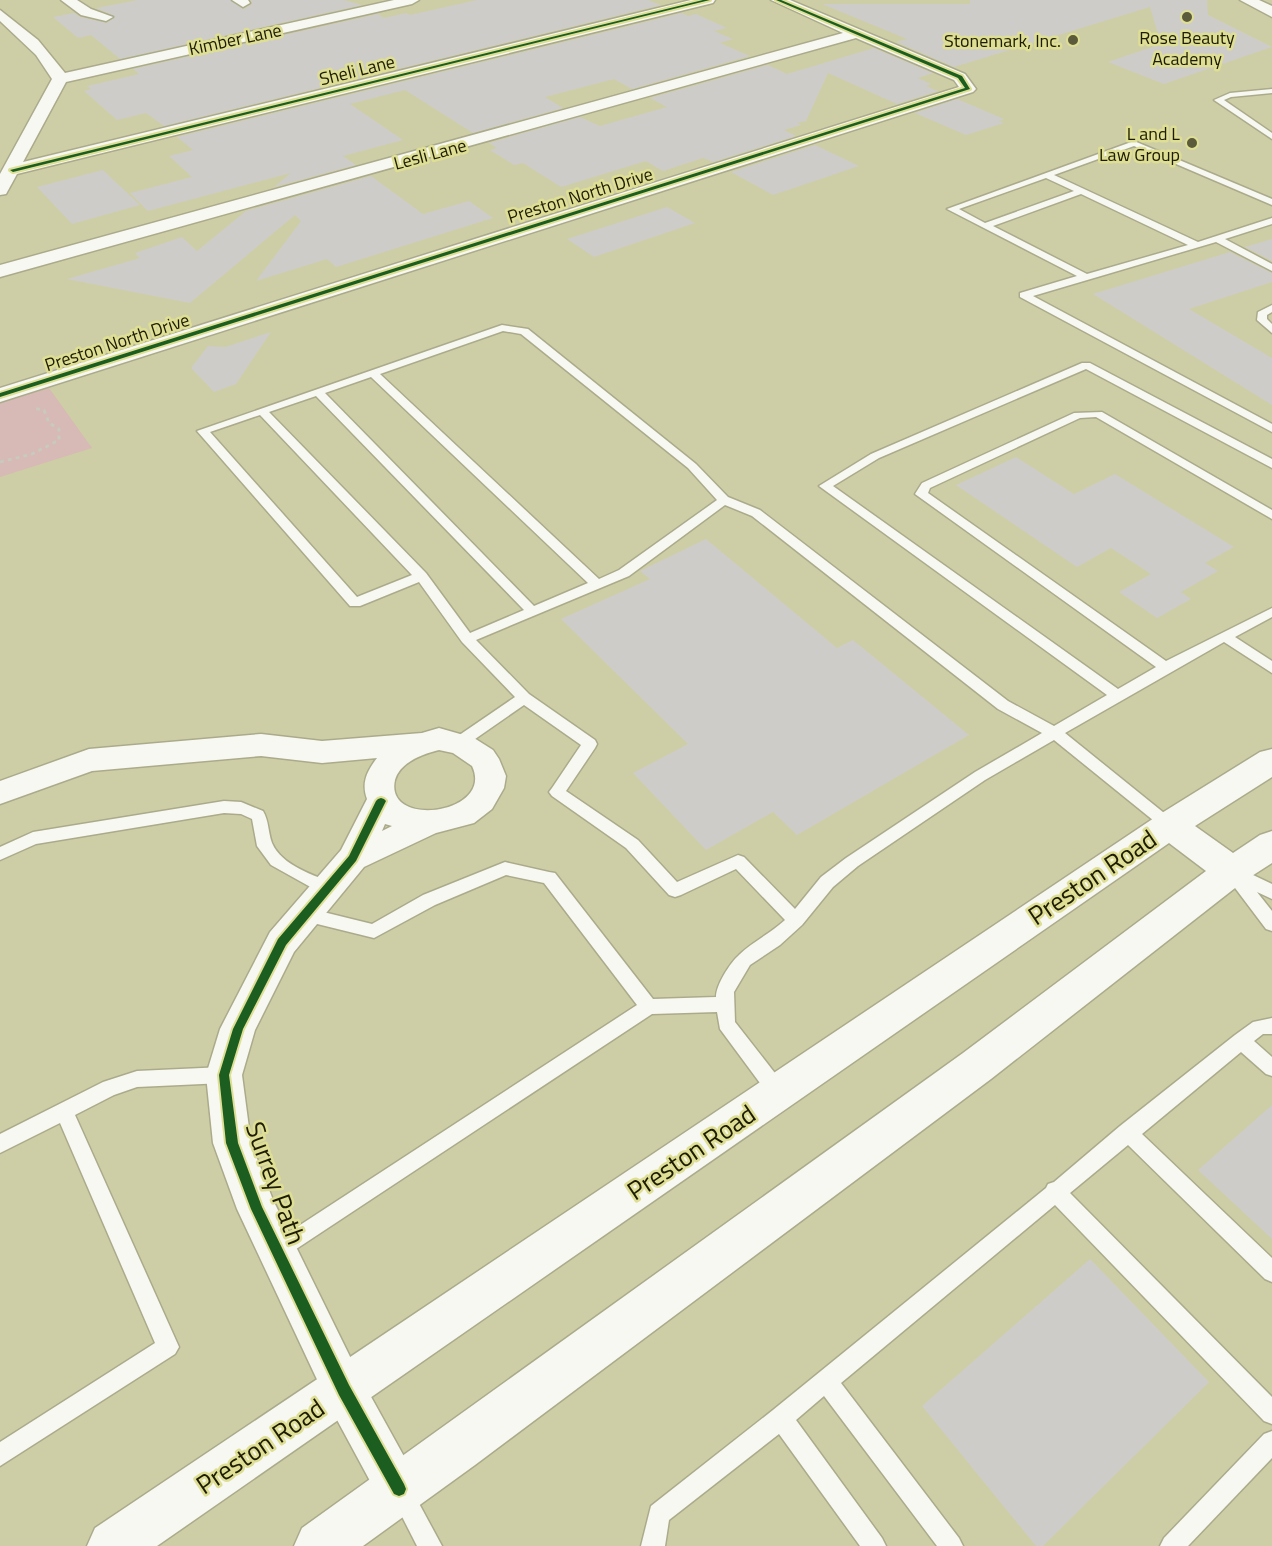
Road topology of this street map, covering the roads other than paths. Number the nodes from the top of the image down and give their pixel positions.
1 (68, 0) edge
2 (412, 0) edge
3 (708, 0) edge
4 (778, 0) edge
5 (1246, 0) edge
6 (1272, 12) edge
7 (0, 14) edge
8 (106, 17) dead end
9 (858, 33) junction
10 (60, 79) junction
11 (1272, 91) edge
12 (1272, 137) edge
13 (13, 170) junction
14 (1047, 175) junction
15 (0, 190) edge
16 (1082, 191) junction
17 (1272, 202) edge
18 (1272, 221) edge
19 (985, 226) junction
20 (1218, 239) junction
21 (1197, 245) junction
22 (1272, 268) edge
23 (0, 271) edge
24 (1088, 278) junction
25 (1272, 309) edge
26 (1272, 330) edge
27 (373, 373) junction
28 (318, 392) junction
29 (0, 395) edge
30 (262, 411) junction
31 (1272, 429) edge
32 (1272, 464) edge
33 (724, 500) junction
34 (1272, 515) edge
35 (421, 576) junction
36 (597, 584) junction
37 (532, 612) junction
38 (1272, 612) edge
39 (1224, 636) junction
40 (467, 639) junction
41 (1166, 667) junction
42 (1272, 668) edge
43 (1118, 696) junction
44 (524, 698) junction
45 (1055, 733) junction
46 (460, 742) junction
47 (418, 743) junction
48 (322, 752) junction
49 (1272, 761) edge
50 (380, 789) junction
51 (0, 793) edge
52 (426, 824) junction
53 (1169, 825) junction
54 (1272, 845) edge
55 (0, 854) edge
56 (353, 858) junction
57 (1233, 872) junction
58 (1272, 892) edge
59 (318, 902) junction
60 (795, 920) junction
61 (1272, 924) edge
62 (726, 1004) junction
63 (650, 1007) junction
64 (1272, 1026) edge
65 (1240, 1041) junction
66 (1272, 1068) edge
67 (224, 1075) junction
68 (778, 1092) junction
69 (63, 1110) junction
70 (1127, 1132) junction
71 (0, 1144) edge
72 (1055, 1191) junction
73 (278, 1251) junction
74 (1272, 1272) edge
75 (825, 1382) junction
76 (344, 1390) junction
77 (1272, 1413) edge
78 (781, 1418) junction
79 (1272, 1443) edge
80 (0, 1455) edge
81 (399, 1489) junction
82 (113, 1546) edge
83 (320, 1546) edge
84 (430, 1546) edge
85 (653, 1546) edge
86 (874, 1546) edge
87 (951, 1546) edge
88 (1172, 1546) edge

1 - 8 street
2 - 10 street, Kimber Lane
3 - 13 street, Sheli Lane
4 - 9 street, Preston North Drive
5 - 6 main road
7 - 10 street
9 - 23 street, Lesli Lane
9 - 29 street, Preston North Drive
10 - 13 street
11 - 12 lane
13 - 15 street
14 - 16 lane
14 - 17 lane
14 - 19 lane
16 - 19 lane
16 - 21 lane
18 - 20 lane
19 - 24 lane
20 - 21 lane
20 - 22 lane
21 - 24 lane
24 - 31 lane
25 - 26 lane
27 - 28 lane
27 - 33 lane
27 - 36 lane
28 - 30 lane
28 - 37 lane
30 - 35 lane
30 - 35 lane
32 - 43 lane
33 - 36 lane
33 - 45 lane
34 - 41 lane
35 - 40 lane
36 - 37 lane
37 - 40 lane
38 - 39 lane
39 - 41 lane
39 - 42 lane
40 - 44 lane
41 - 43 lane
43 - 45 lane
44 - 46 lane
44 - 60 lane
45 - 53 lane
45 - 60 lane
46 - 47 street, Surrey Path
46 - 52 street, Surrey Path
47 - 48 street, Surrey Path
47 - 50 street, Surrey Path
48 - 50 street, Surrey Path
48 - 51 street, Surrey Path
49 - 53 main road, Preston Road
50 - 52 street, Surrey Path
50 - 56 street, Surrey Path
52 - 56 street, Surrey Path
53 - 57 main road
53 - 68 main road, Preston Road
54 - 57 main road
55 - 59 lane
56 - 59 street, Surrey Path
57 - 58 lane
57 - 61 lane
57 - 81 main road
59 - 63 lane
59 - 67 street, Surrey Path
60 - 62 lane
62 - 63 lane
62 - 68 lane
63 - 73 lane
64 - 65 lane
65 - 66 lane
65 - 70 lane
67 - 69 lane
67 - 73 street, Surrey Path
68 - 76 main road, Preston Road
69 - 71 lane
69 - 80 lane
70 - 72 lane
70 - 74 lane
72 - 75 lane
72 - 77 lane
73 - 76 street, Surrey Path
75 - 78 lane
75 - 87 lane
76 - 81 street, Surrey Path
76 - 82 main road, Preston Road
78 - 85 lane
78 - 86 lane
79 - 88 lane
81 - 83 main road
81 - 84 lane

